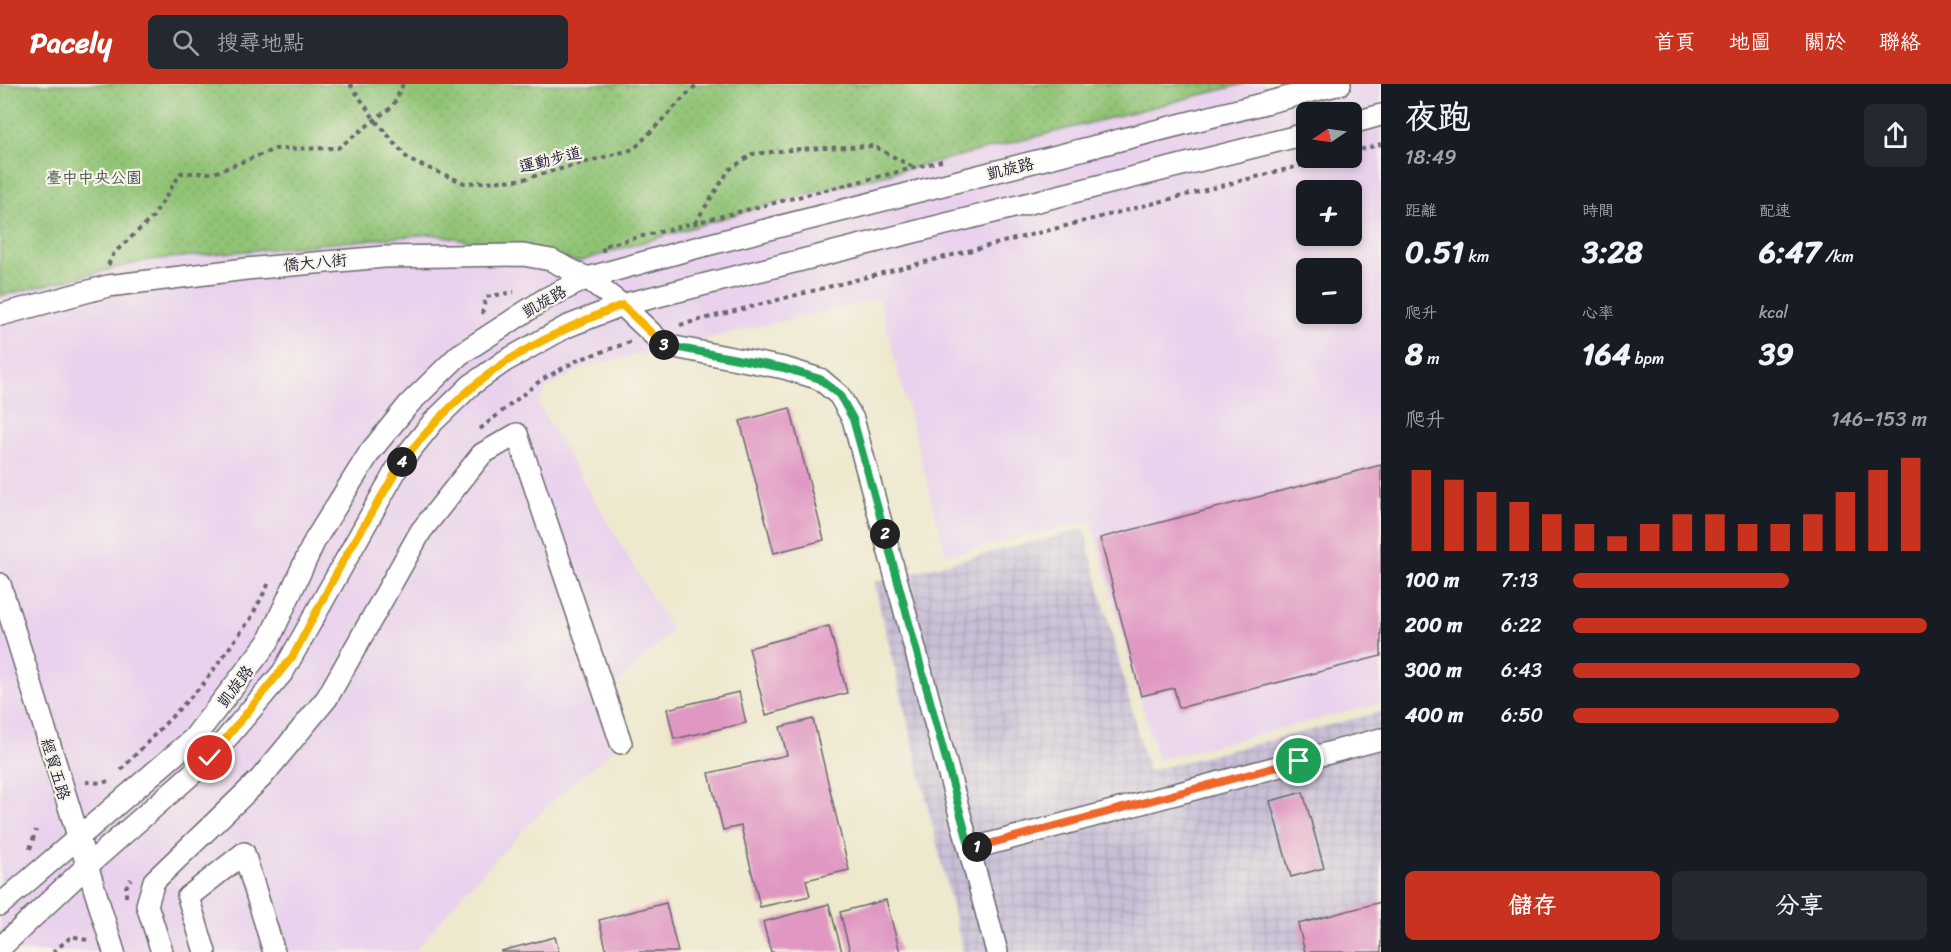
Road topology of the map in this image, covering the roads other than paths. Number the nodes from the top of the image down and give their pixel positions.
1 (1340, 84) edge
2 (1381, 115) edge
3 (1362, 120) edge
4 (1296, 136) edge
5 (587, 278) junction
6 (622, 305) junction
7 (0, 315) edge
8 (0, 584) edge
9 (1381, 739) edge
10 (621, 742) dead end
11 (77, 839) junction
12 (970, 849) junction
13 (87, 866) junction
14 (0, 906) edge
15 (0, 948) edge
16 (114, 952) edge
17 (162, 952) edge
18 (205, 952) edge
19 (274, 952) edge
20 (997, 952) edge

1 - 5 street, 凱旋路
2 - 3 street
4 - 6 street, 凱旋路
5 - 6 street, 僑大八街
5 - 7 street, 僑大八街
5 - 11 street, 凱旋路
6 - 12 street, 僑大八街
6 - 13 street, 凱旋路
8 - 11 street, 經貿五路
9 - 12 street
10 - 17 street
11 - 13 street, 經貿五路
11 - 14 street, 凱旋路
12 - 20 street, 僑大八街
13 - 15 street, 凱旋路
13 - 16 street, 經貿五路
18 - 19 street

